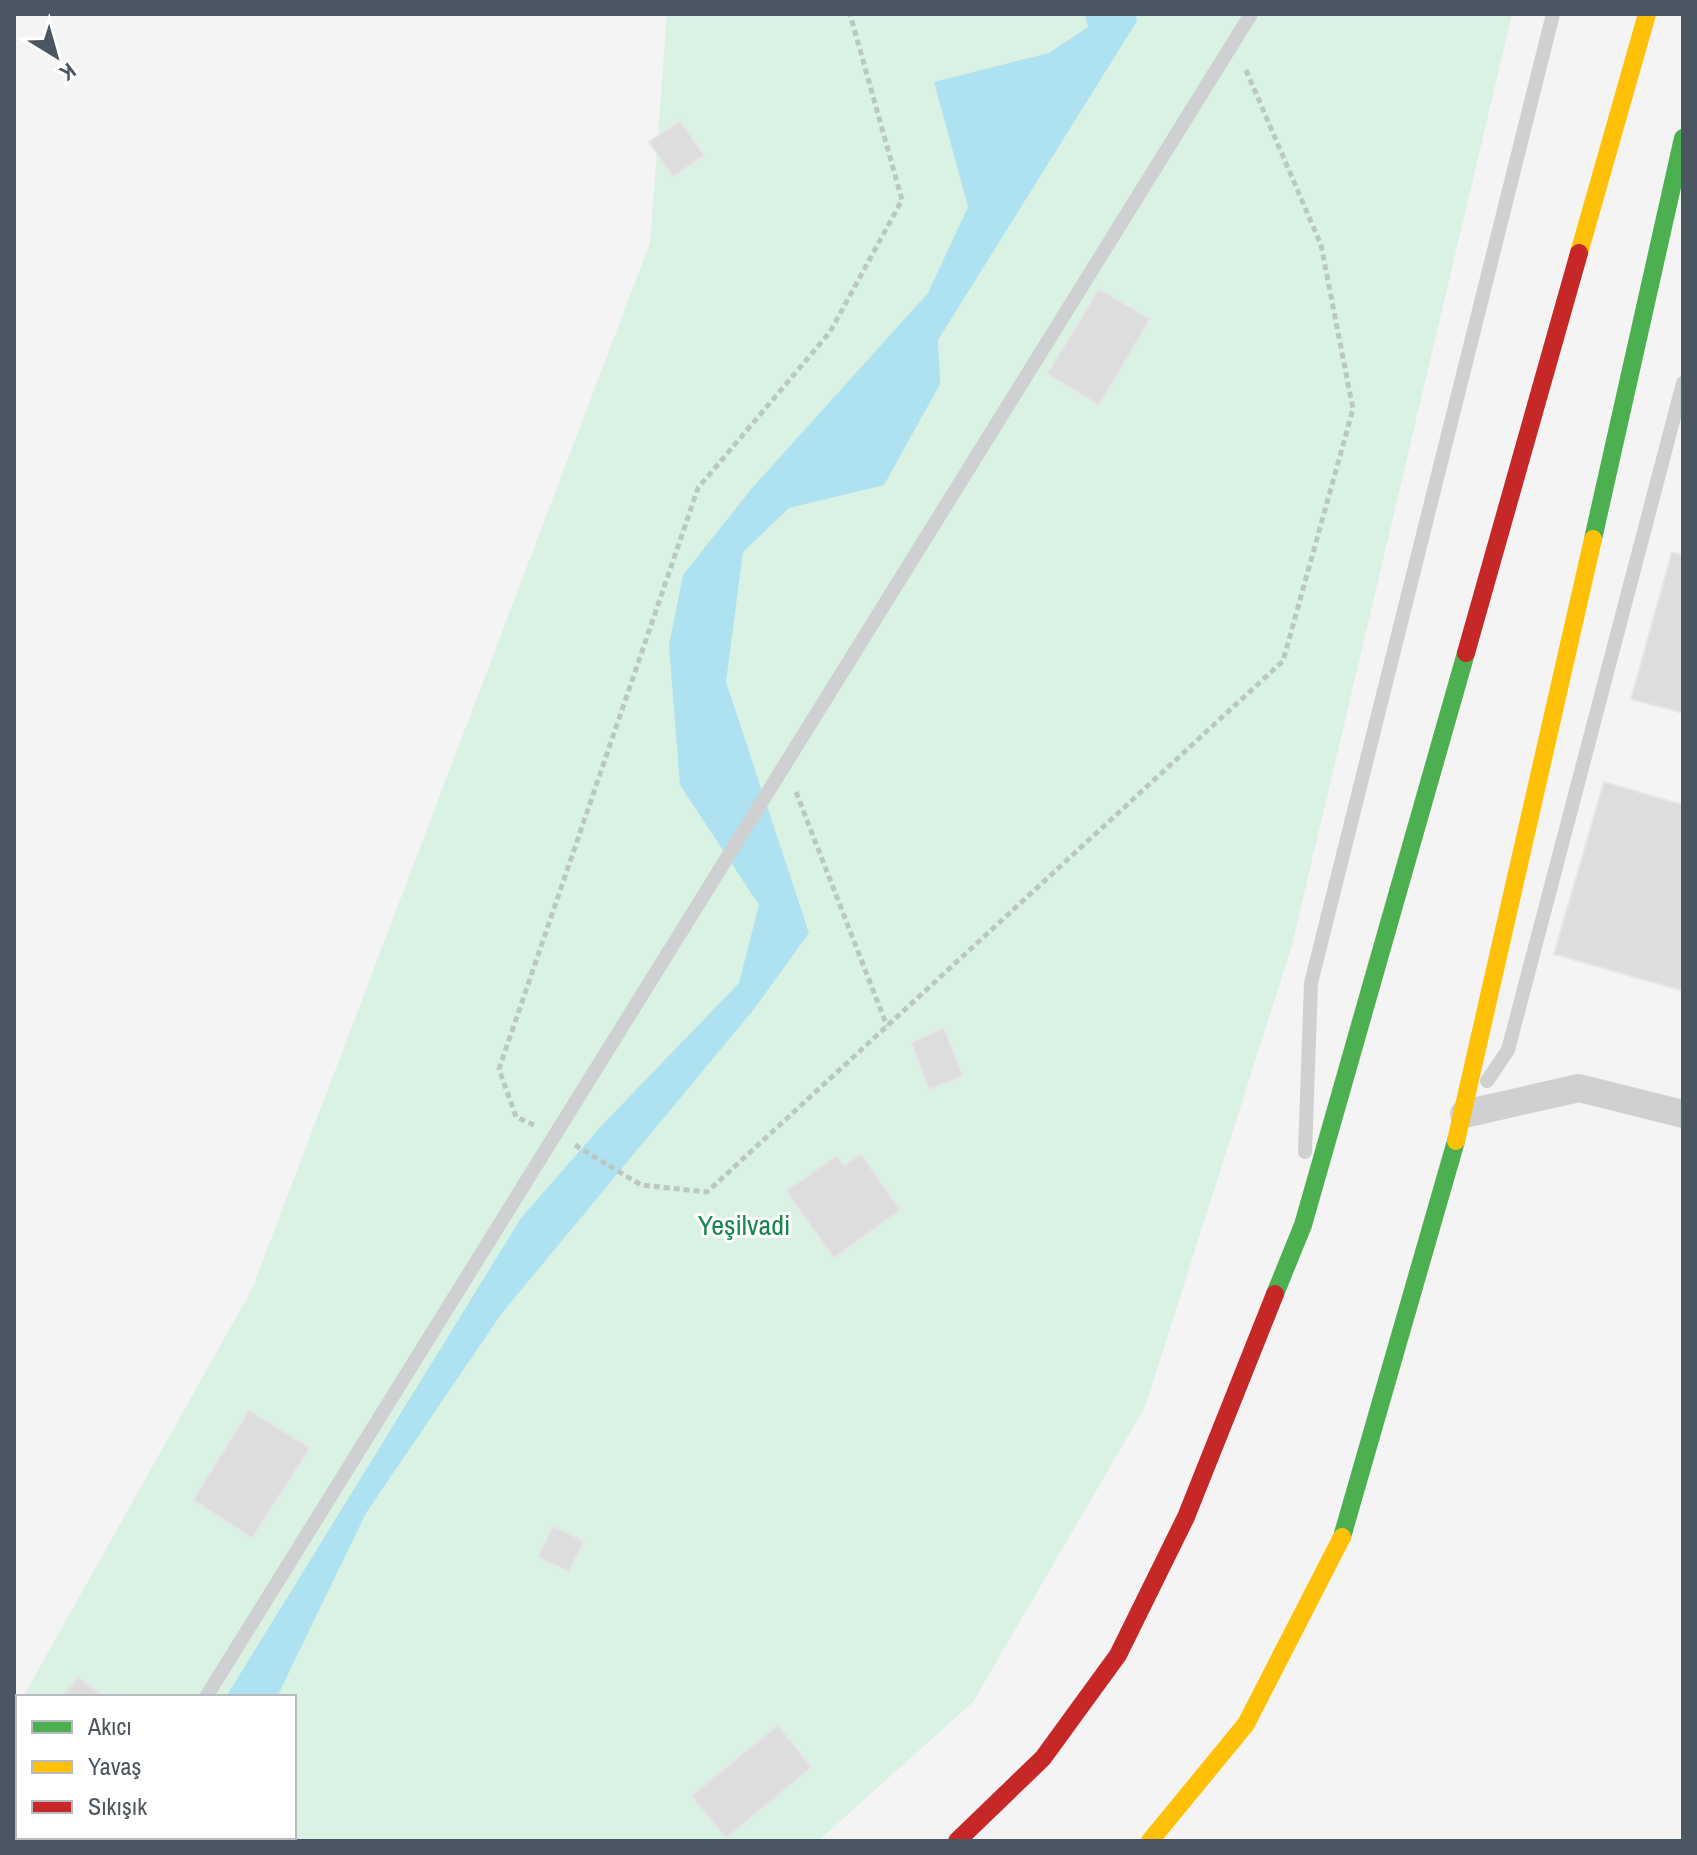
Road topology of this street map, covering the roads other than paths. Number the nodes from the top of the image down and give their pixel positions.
1 (1251, 14) edge
2 (1553, 14) edge
3 (1647, 14) edge
4 (1683, 138) edge
5 (1683, 383) edge
6 (1464, 1114) junction
7 (1683, 1114) edge
8 (1303, 1225) junction
9 (207, 1695) edge
10 (957, 1841) edge
11 (1150, 1841) edge

1 - 9 lane
2 - 8 lane
3 - 8 main road
4 - 6 main road
5 - 6 lane
6 - 7 street
6 - 11 main road
8 - 10 main road

